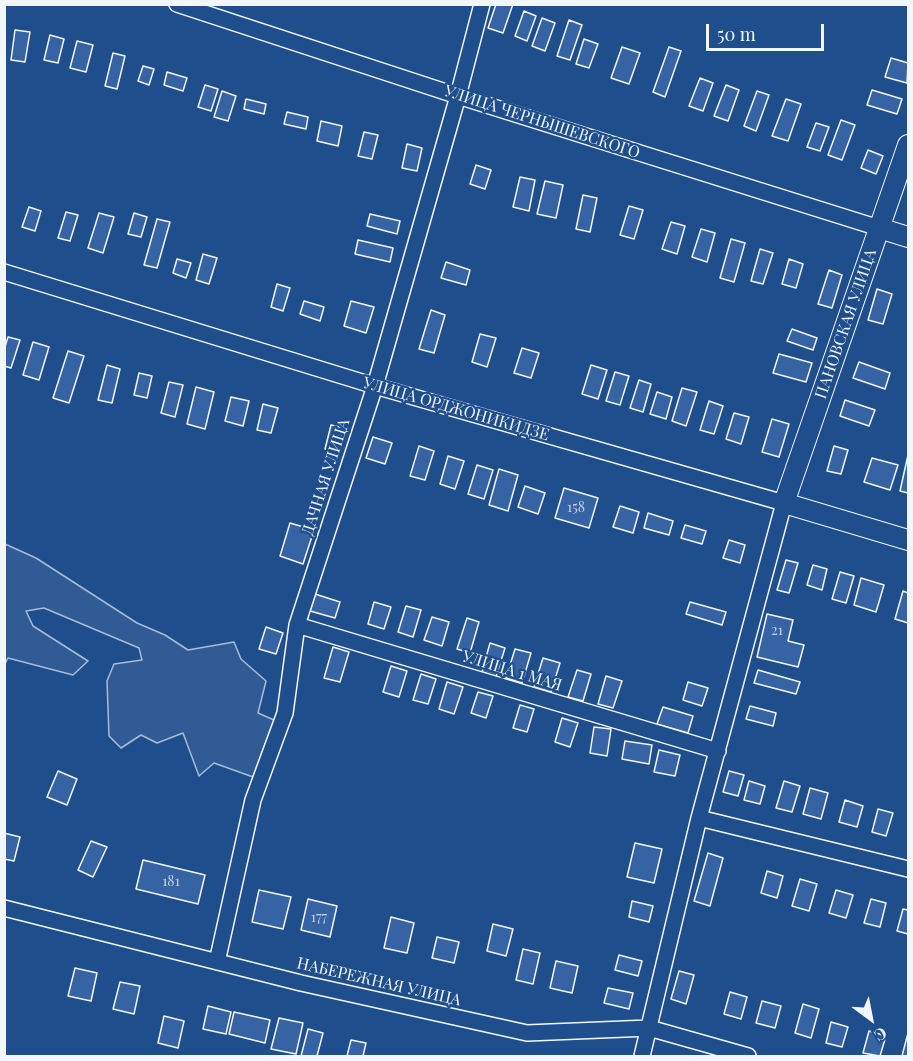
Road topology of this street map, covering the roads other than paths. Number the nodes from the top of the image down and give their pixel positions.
1 (177, 4) edge
2 (482, 4) edge
3 (458, 96) junction
4 (909, 145) edge
5 (879, 228) junction
6 (909, 237) edge
7 (4, 272) edge
8 (375, 386) junction
9 (784, 503) junction
10 (909, 540) edge
11 (297, 625) junction
12 (718, 751) junction
13 (699, 818) junction
14 (909, 869) edge
15 (4, 908) edge
16 (217, 962) junction
17 (649, 1028) junction
18 (642, 1056) edge
19 (748, 1056) edge

1 - 3 street, УЛИЦА ЧЕРНЫШЕВСКОГО
2 - 3 street, ДАЧНАЯ УЛИЦА
3 - 5 street, УЛИЦА ЧЕРНЫШЕВСКОГО
3 - 8 street, ДАЧНАЯ УЛИЦА
4 - 5 main road, ПАНОВСКАЯ УЛИЦА
5 - 6 main road, УЛИЦА ЧЕРНЫШЕВСКОГО
5 - 9 main road, ПАНОВСКАЯ УЛИЦА
7 - 8 street, УЛИЦА ОРДЖОНИКИДЗЕ
8 - 9 street, УЛИЦА ОРДЖОНИКИДЗЕ
8 - 11 street, ДАЧНАЯ УЛИЦА
9 - 10 main road, УЛИЦА ОРДЖОНИКИДЗЕ
9 - 12 street
11 - 12 street, УЛИЦА 1 МАЯ
11 - 16 street, ДАЧНАЯ УЛИЦА
12 - 13 street
13 - 14 street
13 - 17 street
15 - 16 street, НАБЕРЕЖНАЯ УЛИЦА
16 - 17 street, НАБЕРЕЖНАЯ УЛИЦА
17 - 18 street
17 - 19 street, НАБЕРЕЖНАЯ УЛИЦА

